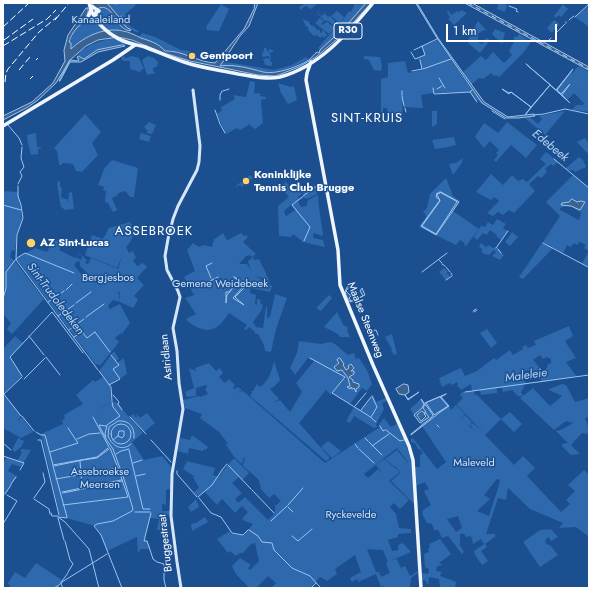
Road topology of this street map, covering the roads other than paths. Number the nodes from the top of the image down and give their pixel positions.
1 (373, 3) edge
2 (91, 7) edge
3 (95, 15) junction
4 (118, 38) junction
5 (133, 46) junction
6 (102, 65) junction
7 (308, 66) junction
8 (96, 70) junction
9 (193, 90) dead end
10 (52, 96) junction
11 (27, 110) junction
12 (3, 125) edge
13 (172, 496) joint
14 (181, 588) edge
15 (421, 588) edge

1 - 7 main road, R30
2 - 3 main road
2 - 3 main road
3 - 4 main road, R30
4 - 5 main road, R30
4 - 5 main road, R30
5 - 6 main road
5 - 6 main road
5 - 7 main road, R30
6 - 8 main road
7 - 15 main road, Maalse Steenweg
8 - 10 main road
8 - 10 main road
9 - 13 main road, Astridlaan
10 - 11 main road
10 - 11 main road
11 - 12 main road
11 - 12 main road
13 - 14 main road, Bruggestraat

